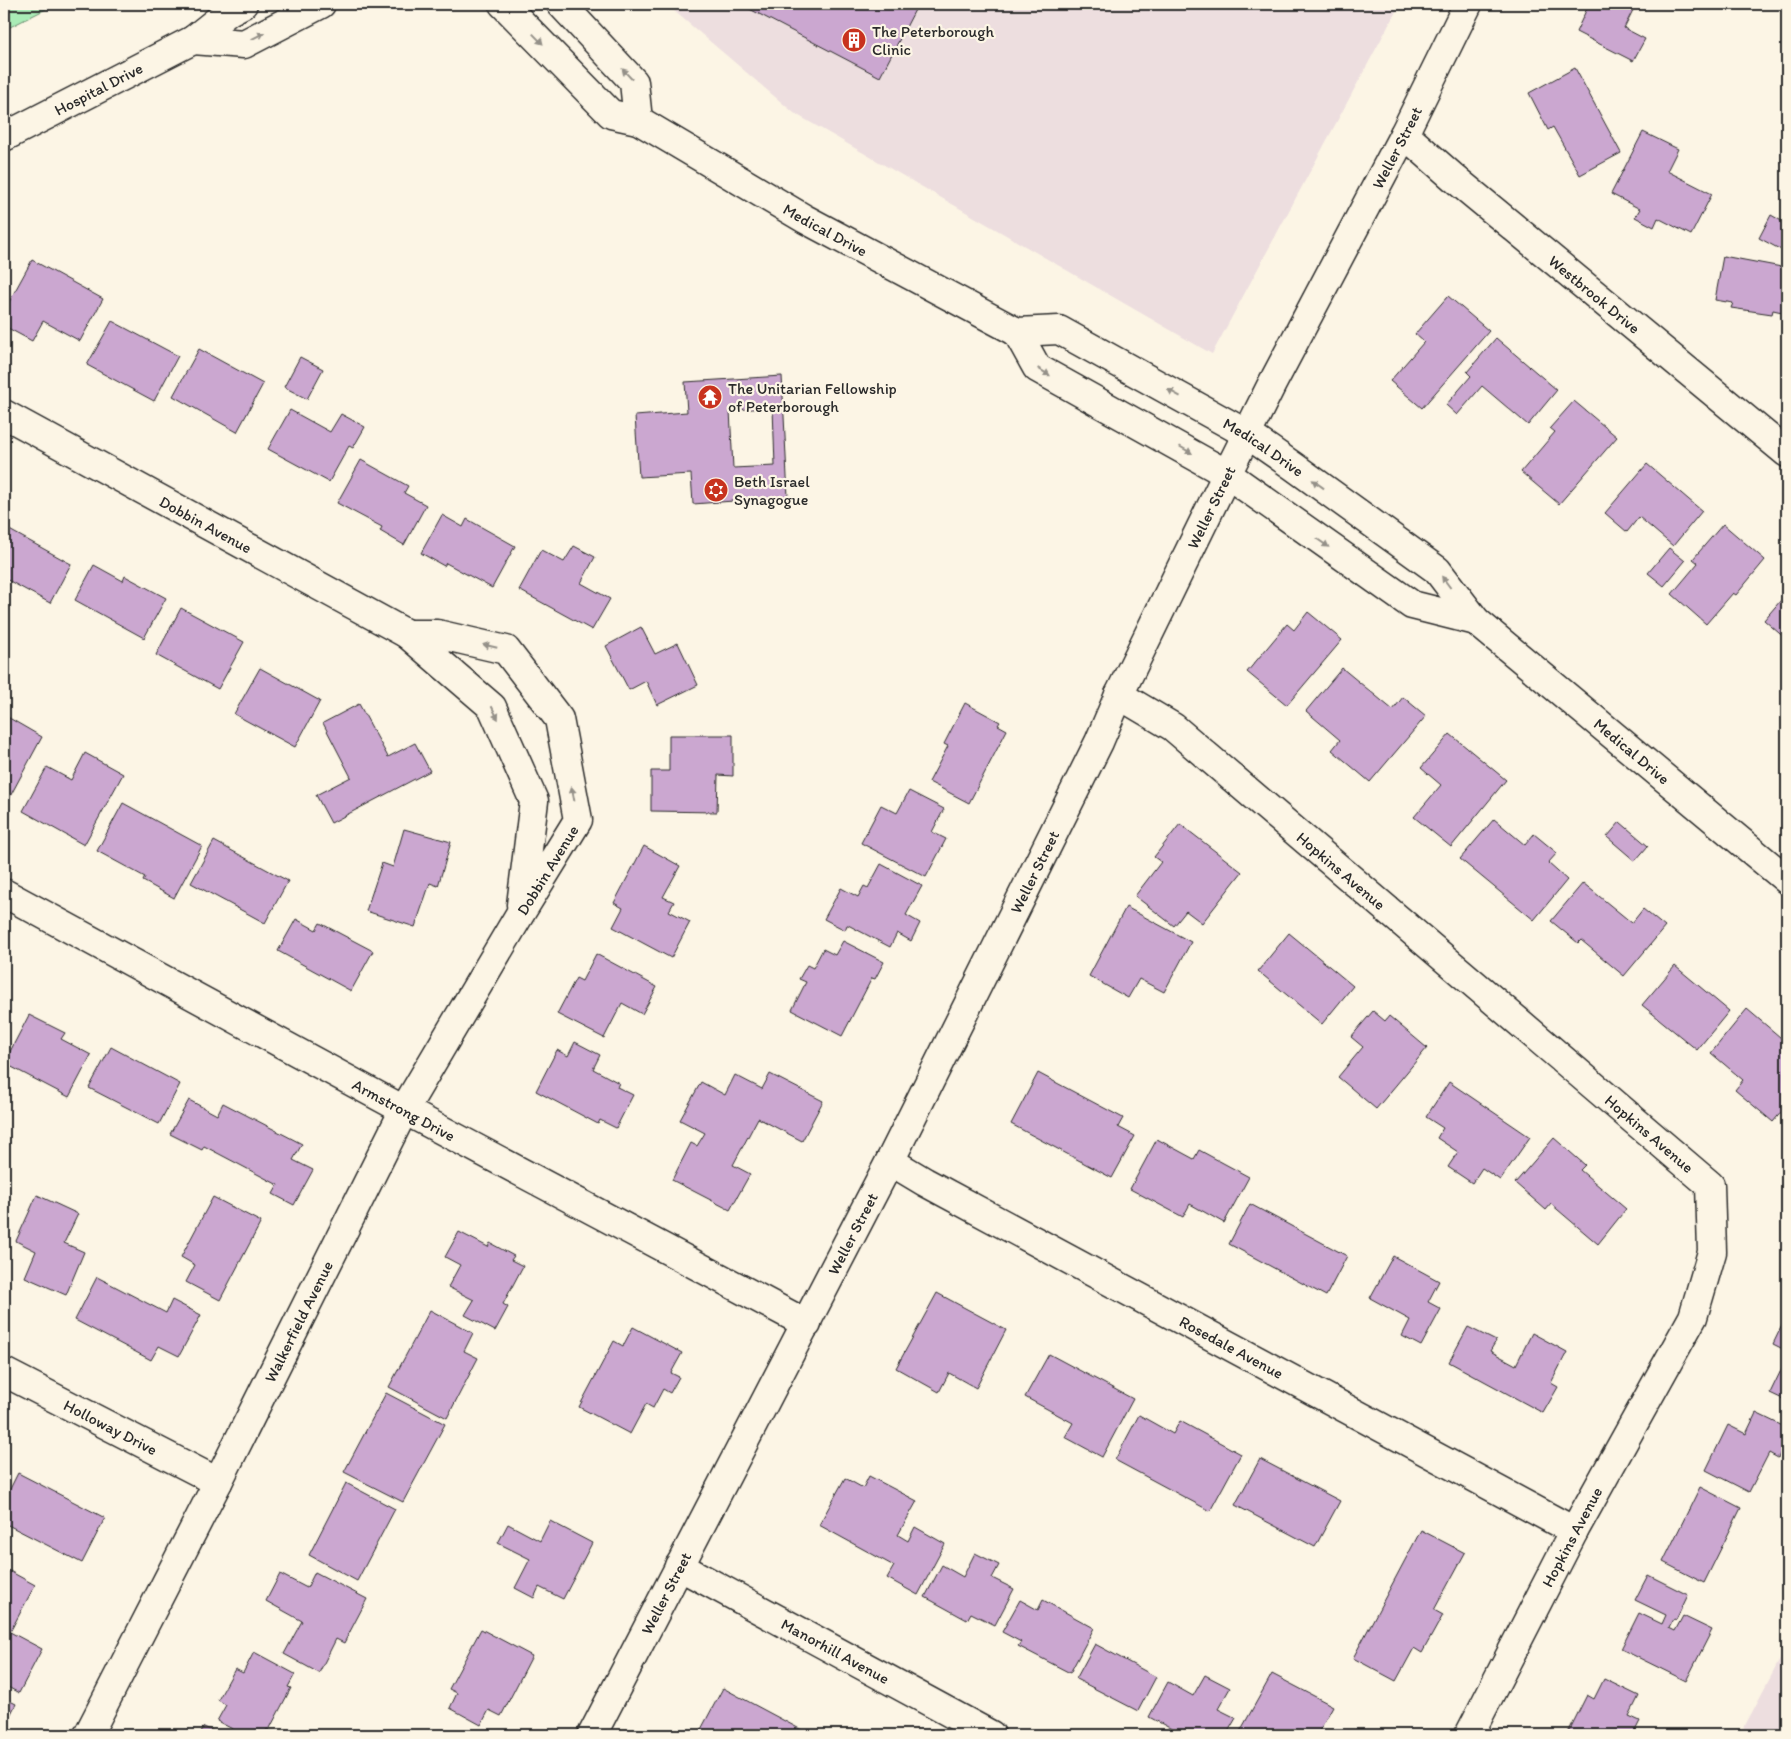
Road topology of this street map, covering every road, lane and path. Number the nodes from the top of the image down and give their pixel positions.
1 (243, 4) edge
2 (321, 4) edge
3 (504, 4) edge
4 (561, 4) edge
5 (1468, 4) edge
6 (194, 40) junction
7 (638, 120) junction
8 (1404, 134) junction
9 (4, 137) edge
10 (1018, 332) junction
11 (4, 414) edge
12 (1247, 434) junction
13 (1787, 453) edge
14 (1227, 474) junction
15 (1476, 621) junction
16 (407, 634) junction
17 (1119, 695) junction
18 (1787, 880) edge
19 (4, 893) edge
20 (520, 914) junction
21 (404, 1110) junction
22 (890, 1161) junction
23 (807, 1324) junction
24 (4, 1372) edge
25 (218, 1482) junction
26 (1574, 1531) junction
27 (679, 1566) junction
28 (88, 1735) edge
29 (592, 1735) edge
30 (992, 1735) edge
31 (1469, 1735) edge

1 - 6 street, Hospital Drive
6 -> 2 street
3 -> 7 street, Medical Drive
7 -> 4 street
5 - 8 street, Weller Street
6 - 9 street, Hospital Drive
7 - 10 street, Medical Drive
8 - 12 street, Weller Street
8 - 13 street, Westbrook Drive
12 -> 10 street, Medical Drive
10 -> 14 street, Medical Drive
11 - 16 street, Dobbin Avenue
12 - 14 street, Weller Street
15 -> 12 street, Medical Drive
14 -> 15 street, Medical Drive
14 - 17 street, Weller Street
15 - 18 street, Medical Drive
16 -> 20 street, Dobbin Avenue
20 -> 16 street, Dobbin Avenue
17 - 22 street, Weller Street
17 - 26 street, Hopkins Avenue
19 - 21 street, Armstrong Drive
20 - 21 street, Walkerfield Avenue
21 - 23 street, Armstrong Drive
21 - 25 street, Walkerfield Avenue
22 - 23 street, Weller Street
22 - 26 street, Rosedale Avenue
23 - 27 street, Weller Street
24 - 25 street, Holloway Drive
25 - 28 street, Walkerfield Avenue
26 - 31 street, Hopkins Avenue
27 - 29 street, Weller Street
27 - 30 street, Manorhill Avenue

